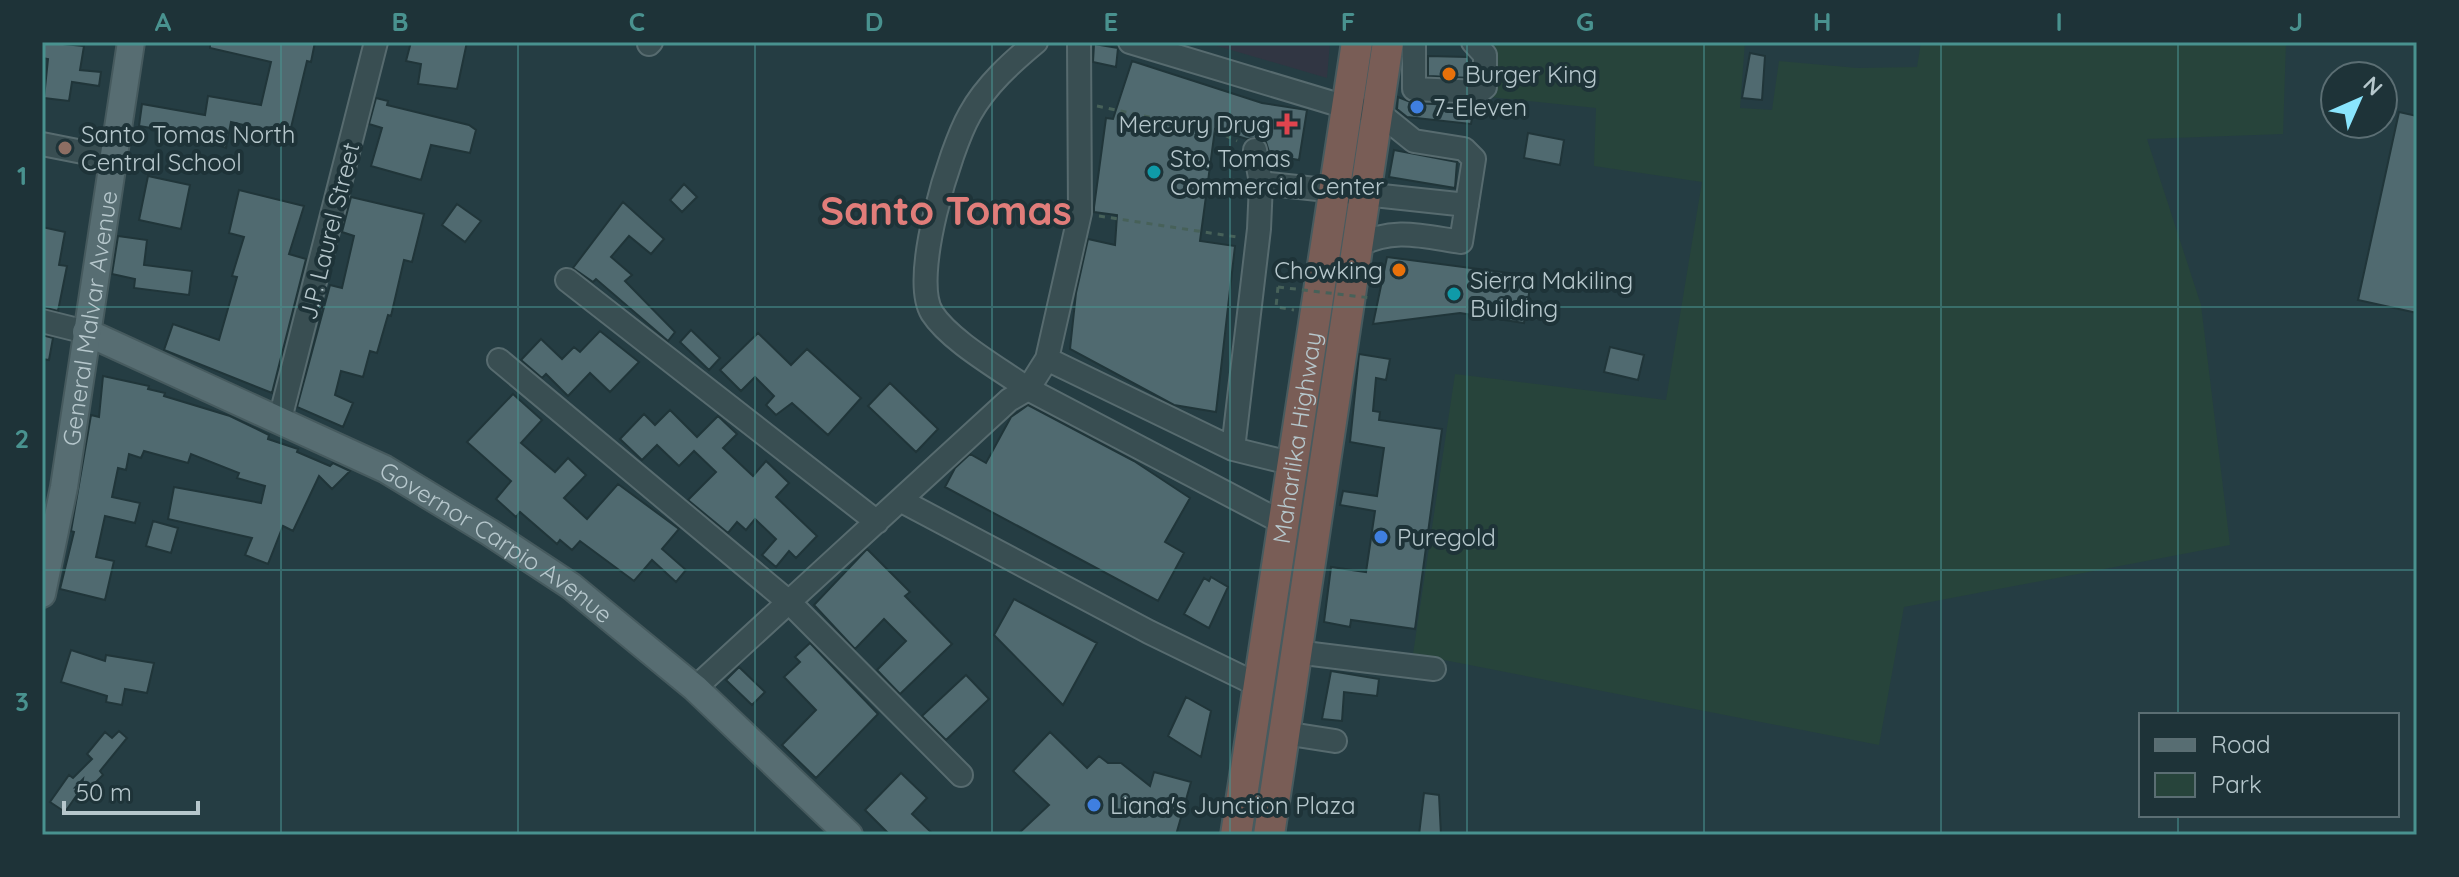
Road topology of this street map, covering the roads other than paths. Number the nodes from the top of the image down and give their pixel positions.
1 (131, 42) edge
2 (376, 42) edge
3 (1036, 42) edge
4 (1079, 42) edge
5 (1130, 42) edge
6 (1357, 42) edge
7 (1388, 42) edge
8 (1414, 42) edge
9 (1473, 42) edge
10 (1160, 46) edge
11 (1346, 107) junction
12 (1378, 112) junction
13 (42, 144) edge
14 (1255, 150) road end
15 (113, 158) junction
16 (1261, 183) junction
17 (1334, 190) junction
18 (1367, 193) junction
19 (1467, 205) junction
20 (1357, 246) junction
21 (567, 280) dead end
22 (42, 321) edge
23 (86, 332) junction
24 (1047, 359) junction
25 (499, 360) dead end
26 (1028, 389) junction
27 (280, 419) junction
28 (1233, 449) junction
29 (1294, 464) junction
30 (900, 500) junction
31 (877, 522) junction
32 (1285, 524) junction
33 (42, 594) edge
34 (790, 603) junction
35 (1296, 652) junction
36 (1434, 669) dead end
37 (1260, 686) junction
38 (695, 688) junction
39 (1284, 733) junction
40 (1335, 741) dead end
41 (961, 775) dead end
42 (849, 835) edge
43 (1236, 835) edge
44 (1269, 835) edge

1 - 15 main road, General Malvar Avenue
2 - 27 street, J.P. Laurel Street
3 - 26 street
4 - 24 street
5 - 10 street
6 - 11 highway, Maharlika Highway
7 - 12 highway, Maharlika Highway
8 - 9 street
10 - 11 street
11 - 12 street
11 - 17 highway, Maharlika Highway
12 - 18 highway, Maharlika Highway
12 - 19 street
13 - 15 street
14 - 16 street
15 - 23 main road, General Malvar Avenue
16 - 17 street
16 - 28 street
17 - 18 street
17 - 29 highway, Maharlika Highway
18 - 19 street
18 - 20 highway, Maharlika Highway
19 - 20 street
20 - 35 highway, Maharlika Highway
21 - 31 street
22 - 23 street
23 - 27 main road, Governor Carpio Avenue
23 - 33 main road, General Malvar Avenue
24 - 26 street
24 - 28 street
25 - 34 street
26 - 30 street
26 - 32 street
27 - 38 main road, Governor Carpio Avenue
28 - 29 street
29 - 32 highway, Maharlika Highway
30 - 31 street
30 - 37 street
31 - 34 street
32 - 37 highway, Maharlika Highway
34 - 38 street
34 - 41 street
35 - 36 street
35 - 39 highway, Maharlika Highway
37 - 43 highway, Maharlika Highway
38 - 42 main road, Governor Carpio Avenue
39 - 40 street
39 - 44 highway, Maharlika Highway

